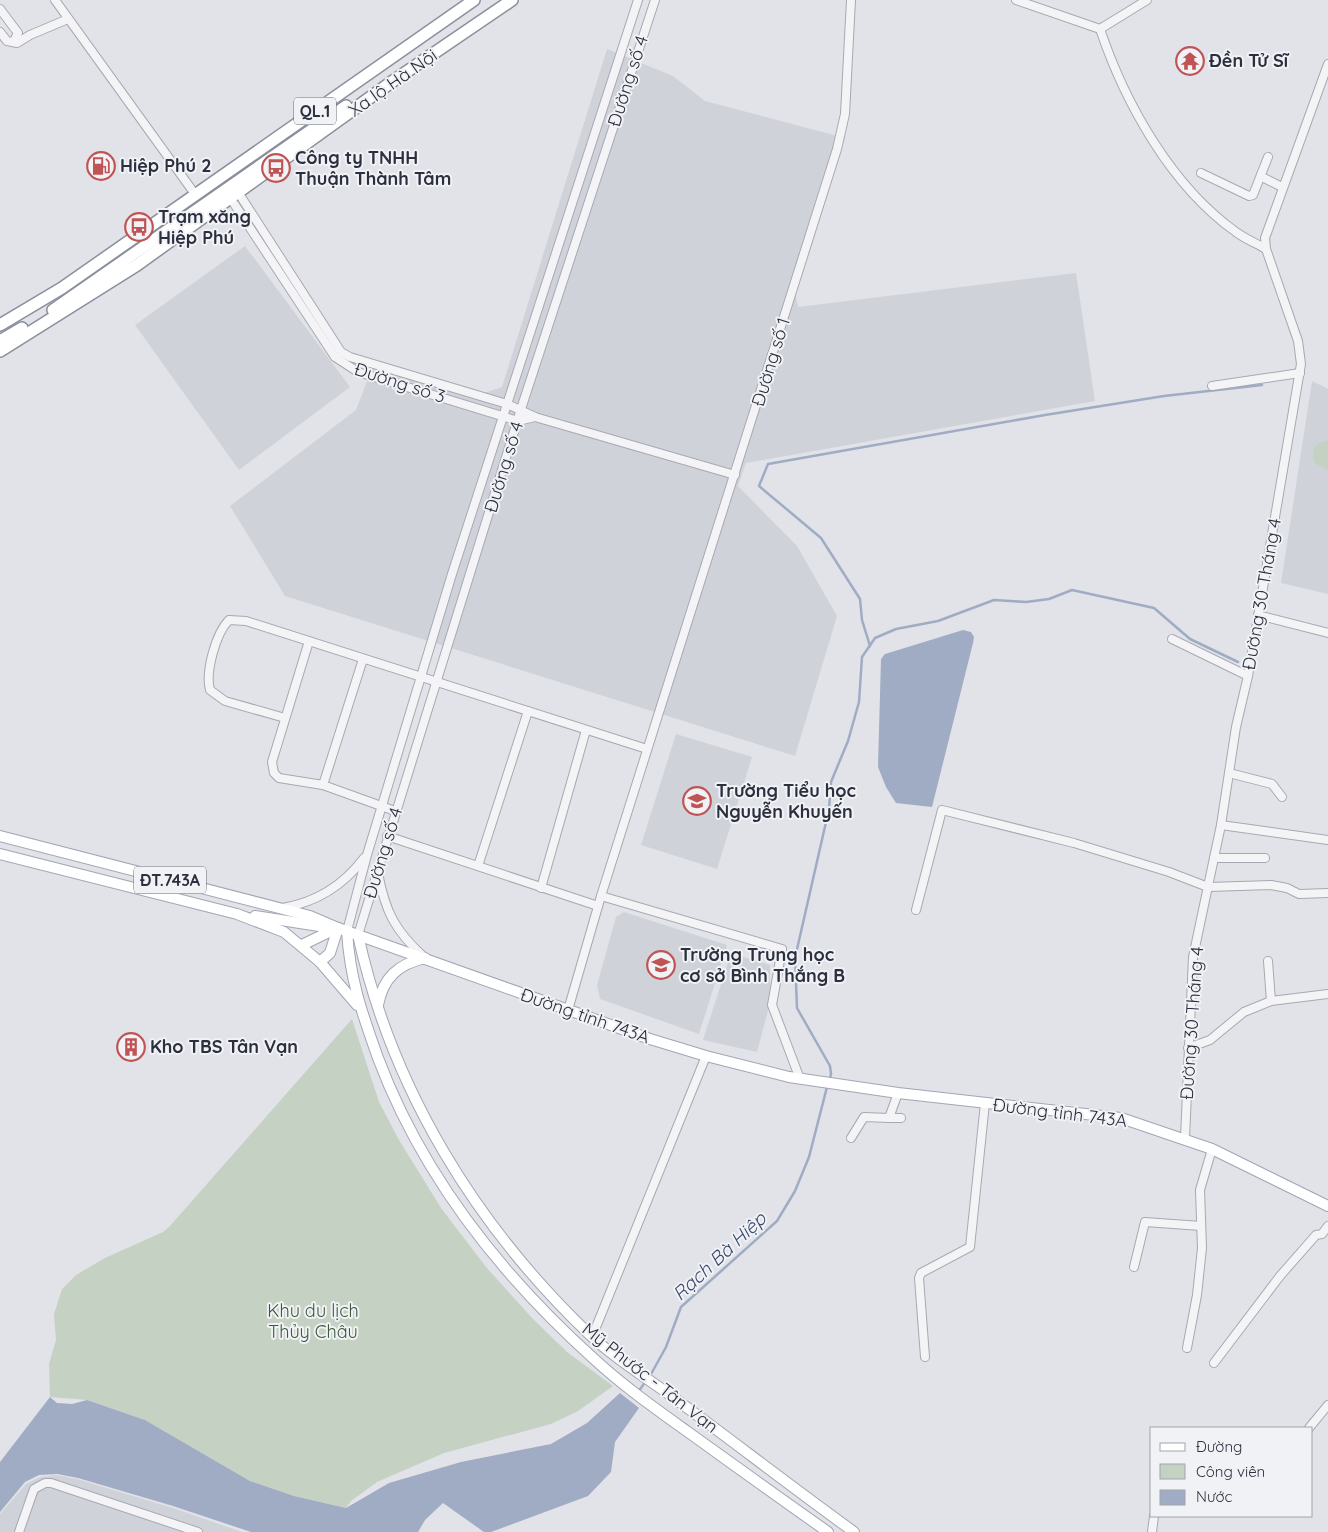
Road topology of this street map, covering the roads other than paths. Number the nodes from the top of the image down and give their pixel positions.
1 (55, 0) edge
2 (461, 0) edge
3 (474, 0) edge
4 (498, 0) edge
5 (512, 0) edge
6 (638, 0) edge
7 (655, 0) edge
8 (851, 0) edge
9 (1016, 0) edge
10 (1147, 0) edge
11 (0, 9) edge
12 (68, 19) junction
13 (1100, 29) junction
14 (0, 32) edge
15 (14, 41) junction
16 (1328, 64) edge
17 (1268, 157) dead end
18 (1201, 173) dead end
19 (1262, 177) junction
20 (1282, 187) junction
21 (231, 191) junction
22 (193, 193) junction
23 (1266, 249) junction
24 (110, 254) junction
25 (0, 319) edge
26 (0, 325) edge
27 (0, 341) edge
28 (0, 351) edge
29 (348, 361) junction
30 (1300, 372) junction
31 (1212, 386) dead end
32 (507, 404) junction
33 (521, 409) junction
34 (503, 417) junction
35 (535, 417) junction
36 (518, 421) junction
37 (736, 475) junction
38 (1258, 615) junction
39 (1328, 634) edge
40 (1172, 639) dead end
41 (309, 641) junction
42 (363, 659) junction
43 (1248, 676) junction
44 (421, 677) junction
45 (437, 682) junction
46 (528, 711) junction
47 (285, 718) junction
48 (586, 730) junction
49 (647, 749) junction
50 (1229, 773) junction
51 (323, 785) junction
52 (1282, 797) dead end
53 (382, 806) junction
54 (395, 811) junction
55 (1221, 825) junction
56 (0, 836) edge
57 (387, 836) junction
58 (1328, 840) edge
59 (0, 854) edge
60 (367, 855) junction
61 (1214, 858) junction
62 (1264, 858) dead end
63 (478, 866) junction
64 (377, 870) junction
65 (1208, 887) junction
66 (540, 888) junction
67 (1328, 892) edge
68 (600, 896) junction
69 (598, 906) junction
70 (283, 908) junction
71 (916, 910) dead end
72 (237, 914) junction
73 (342, 930) junction
74 (358, 935) junction
75 (302, 945) junction
76 (425, 958) junction
77 (1268, 961) dead end
78 (320, 962) junction
79 (1328, 994) edge
80 (1271, 1001) junction
81 (378, 1006) junction
82 (360, 1009) junction
83 (568, 1010) junction
84 (1188, 1048) junction
85 (706, 1056) junction
86 (800, 1079) junction
87 (898, 1093) junction
88 (986, 1103) junction
89 (889, 1118) junction
90 (901, 1118) dead end
91 (852, 1138) dead end
92 (1185, 1138) junction
93 (1212, 1149) junction
94 (460, 1180) junction
95 (444, 1190) junction
96 (1328, 1206) edge
97 (1201, 1226) junction
98 (1328, 1226) edge
99 (1325, 1237) edge
100 (1134, 1267) dead end
101 (592, 1337) junction
102 (1187, 1348) dead end
103 (925, 1357) dead end
104 (1214, 1363) dead end
105 (1328, 1406) edge
106 (1310, 1427) edge
107 (1154, 1517) edge
108 (19, 1532) edge
109 (198, 1532) edge
110 (828, 1532) edge
111 (854, 1532) edge
112 (1152, 1532) edge

1 - 12 street
2 - 22 highway, Xa lộ Hà Nội / QL.1
3 - 22 highway, Xa lộ Hà Nội / QL.1
4 - 21 highway, Xa lộ Hà Nội / QL.1
5 - 21 highway, Xa lộ Hà Nội / QL.1
6 - 32 street, Đường số 4
7 - 33 street, Đường số 4
8 - 37 street, Đường số 1
9 - 13 street
10 - 13 street
11 - 15 street
12 - 15 street
12 - 22 street
13 - 23 street
14 - 15 street
16 - 20 street, Đường 30 Tháng 4
17 - 19 street
18 - 19 street
19 - 20 street
20 - 23 street, Đường 30 Tháng 4
21 - 27 highway, Xa lộ Hà Nội / QL.1
21 - 28 highway, Xa lộ Hà Nội / QL.1
21 - 29 street, Đường số 3
22 - 24 highway, Xa lộ Hà Nội / QL.1
23 - 30 street, Đường 30 Tháng 4
24 - 25 highway, Xa lộ Hà Nội / QL.1
24 - 26 highway, Xa lộ Hà Nội / QL.1
29 - 32 street, Đường số 3
29 - 34 street, Đường số 3
30 - 31 street
30 - 38 street, Đường 30 Tháng 4
32 - 33 street, Đường số 3
32 - 34 street, Đường số 4
33 - 35 street, Đường số 3
33 - 36 street, Đường số 4
34 - 36 street, Đường số 3
34 - 44 street, Đường số 4
35 - 36 street, Đường số 3
35 - 37 street, Đường số 3
36 - 45 street, Đường số 4
37 - 49 street, Đường số 1
38 - 39 street
38 - 43 street, Đường 30 Tháng 4
40 - 43 street
41 - 42 street
41 - 47 street
41 - 47 street
42 - 44 street
42 - 51 street
43 - 50 street, Đường 30 Tháng 4
44 - 45 street
44 - 53 street, Đường số 4
45 - 46 street
45 - 54 street, Đường số 4
46 - 48 street
46 - 63 street
47 - 51 street
48 - 49 street
48 - 66 street
49 - 68 street, Đường số 1
50 - 52 street
50 - 55 street, Đường 30 Tháng 4
51 - 53 street
53 - 54 street
53 - 60 street, Đường số 4
54 - 57 street, Đường số 4
55 - 58 street
55 - 61 street, Đường 30 Tháng 4
56 - 70 main road, ĐT.743A
57 - 63 street
57 - 64 street, Đường số 4
59 - 72 main road, Mỹ Phước - Tân Vạn / ĐT.743A
60 - 70 street
60 - 73 street, Đường số 4
61 - 62 street
61 - 65 street, Đường 30 Tháng 4
63 - 66 street
64 - 74 street, Đường số 4
64 - 76 street
65 - 67 street
65 - 71 street
65 - 84 street, Đường 30 Tháng 4
66 - 69 street
68 - 69 street, Đường số 1
68 - 86 street
69 - 83 street, Đường số 1
70 - 73 main road, ĐT.743A
72 - 73 main road, ĐT.743A
72 - 75 main road, Mỹ Phước - Tân Vạn
73 - 74 main road
73 - 75 main road
73 - 78 main road
73 - 82 main road, Mỹ Phước - Tân Vạn
74 - 76 main road, Đường tỉnh 743A
74 - 81 main road, Mỹ Phước - Tân Vạn
75 - 78 main road, Mỹ Phước - Tân Vạn
76 - 81 main road
76 - 83 main road, Đường tỉnh 743A
77 - 80 street
78 - 82 main road, Mỹ Phước - Tân Vạn
79 - 80 street
80 - 84 street
81 - 94 main road, Mỹ Phước - Tân Vạn
82 - 95 main road, Mỹ Phước - Tân Vạn
83 - 85 main road, Đường tỉnh 743A
84 - 92 street, Đường 30 Tháng 4
85 - 86 main road, Đường tỉnh 743A
85 - 101 street
86 - 87 main road, Đường tỉnh 743A
87 - 88 main road, Đường tỉnh 743A
87 - 89 street
88 - 92 main road, Đường tỉnh 743A
88 - 103 street
89 - 90 street
89 - 91 street
92 - 93 main road, Đường tỉnh 743A
93 - 96 main road, Đường tỉnh 743A
93 - 97 street
94 - 95 main road
94 - 101 main road, Mỹ Phước - Tân Vạn
95 - 110 main road, Mỹ Phước - Tân Vạn
97 - 100 street
97 - 102 street
98 - 99 street
99 - 104 street
101 - 111 main road, Mỹ Phước - Tân Vạn
105 - 106 street
107 - 112 street
108 - 109 street

